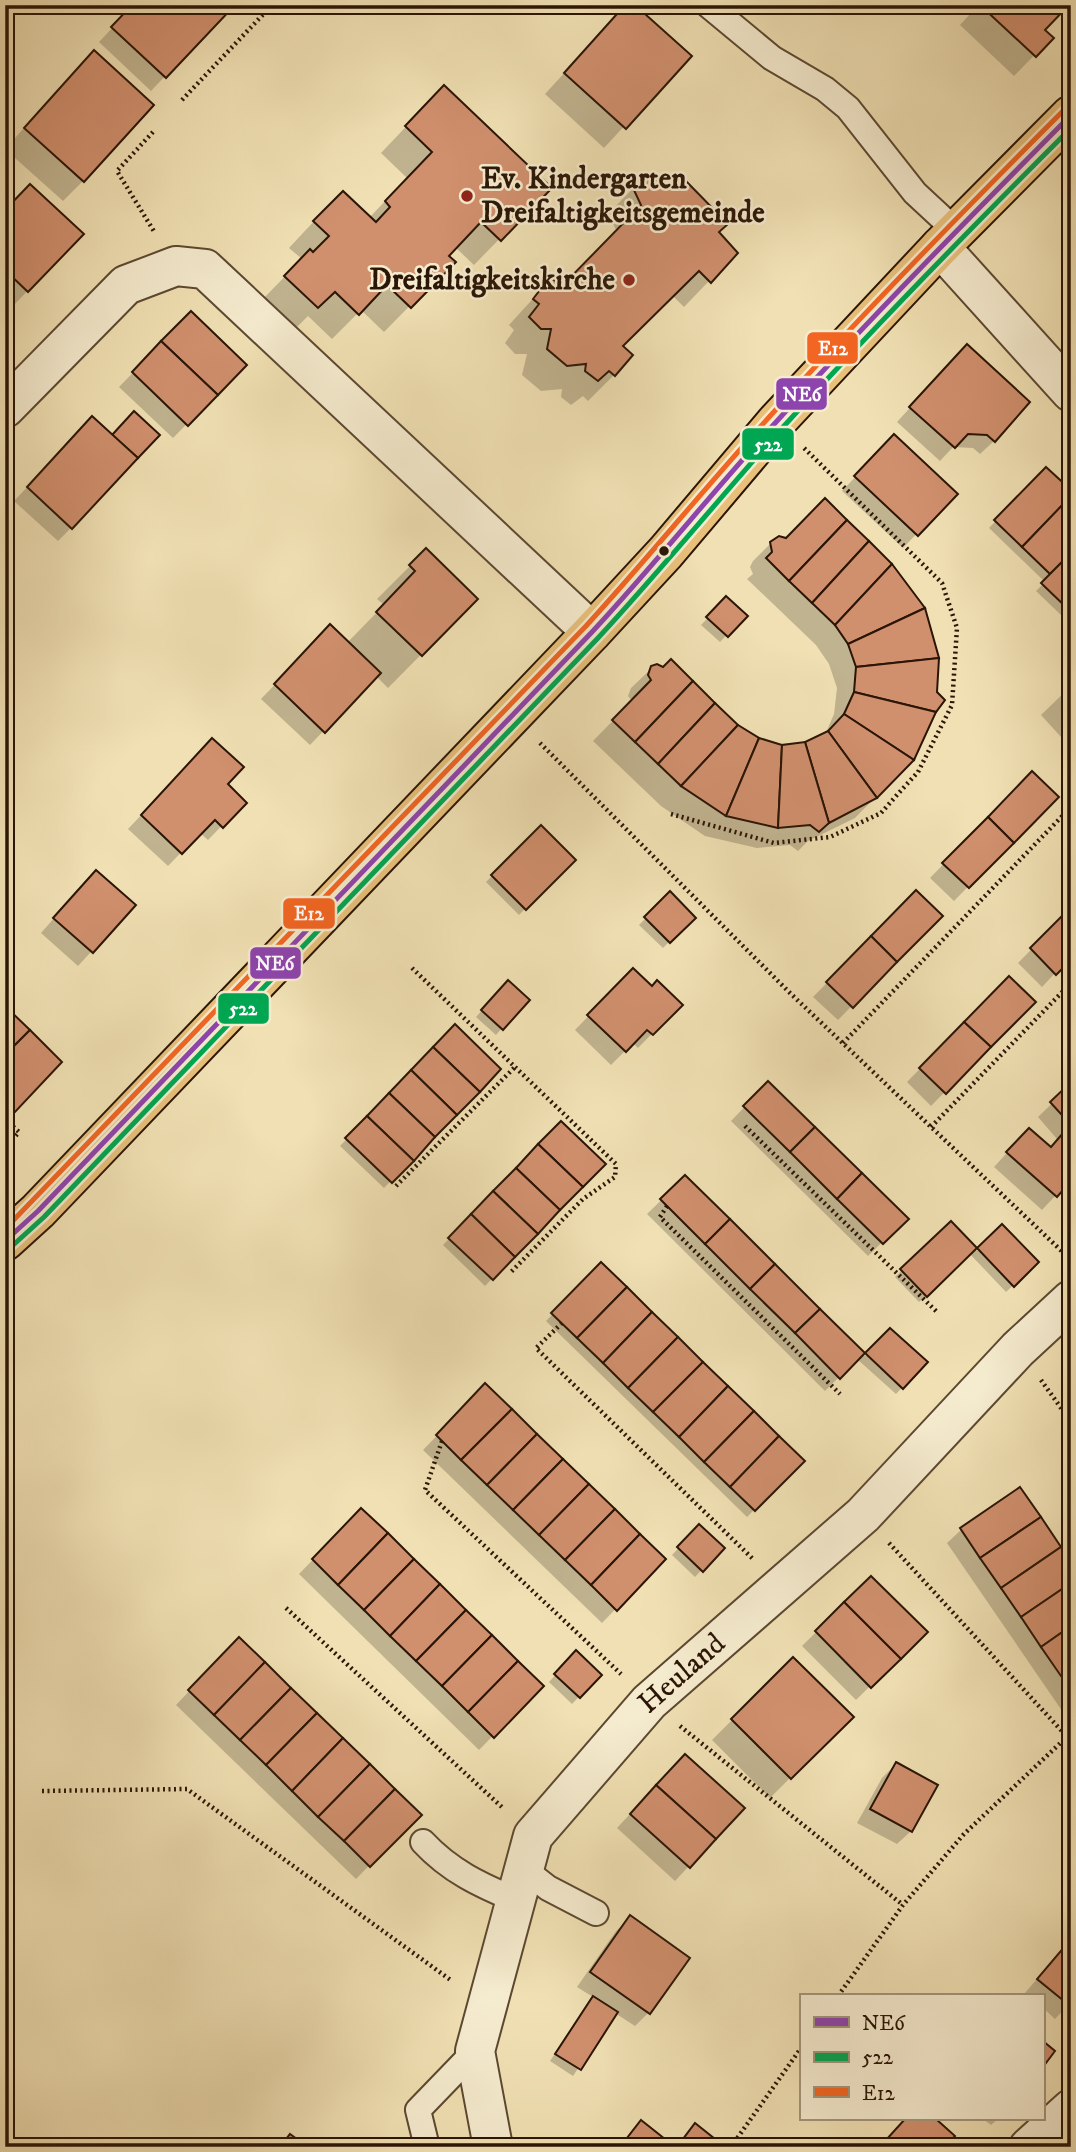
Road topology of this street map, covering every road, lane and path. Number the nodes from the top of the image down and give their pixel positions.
1 (272, 5) edge
2 (708, 5) edge
3 (182, 100) dead end
4 (1071, 115) edge
5 (153, 132) dead end
6 (948, 239) junction
7 (176, 266) junction
8 (1071, 391) edge
9 (5, 408) edge
10 (776, 422) junction
11 (592, 632) junction
12 (512, 715) junction
13 (1071, 807) edge
14 (671, 814) dead end
15 (412, 968) dead end
16 (1071, 983) edge
17 (843, 1044) junction
18 (515, 1067) junction
19 (5, 1119) edge
20 (744, 1126) dead end
21 (931, 1127) junction
22 (5, 1147) edge
23 (396, 1186) dead end
24 (667, 1206) dead end
25 (5, 1241) edge
26 (1071, 1260) edge
27 (510, 1273) dead end
28 (1071, 1300) edge
29 (937, 1312) dead end
30 (562, 1323) dead end
31 (1018, 1349) junction
32 (840, 1394) dead end
33 (1071, 1422) edge
34 (442, 1441) dead end
35 (863, 1515) junction
36 (781, 1586) junction
37 (286, 1608) dead end
38 (649, 1702) junction
39 (1069, 1737) edge
40 (42, 1791) dead end
41 (423, 1842) dead end
42 (525, 1869) junction
43 (904, 1905) junction
44 (596, 1913) dead end
45 (839, 1994) edge
46 (487, 2007) junction
47 (800, 2049) edge
48 (475, 2051) junction
49 (1071, 2109) edge
50 (427, 2147) edge
51 (493, 2147) edge
52 (731, 2147) edge
53 (1029, 2147) edge

1 - 3 path
2 - 6 lane
4 - 6 main road
5 - 7 path
6 - 8 street
6 - 10 main road
7 - 9 street
7 - 11 street
10 - 11 main road
10 - 14 path
11 - 12 main road
12 - 17 path
12 - 25 main road
13 - 17 path
15 - 18 path
16 - 21 path
17 - 21 path
18 - 23 path
18 - 27 path
19 - 22 path
20 - 29 path
21 - 26 path
24 - 32 path
28 - 31 street, Heuland
30 - 36 path
31 - 33 path
31 - 35 street, Heuland
34 - 38 path
35 - 36 street, Heuland
35 - 39 path
36 - 38 street, Heuland
37 - 42 path
38 - 42 street, Heuland
38 - 43 path
39 - 43 path
40 - 46 path
41 - 42 lane
42 - 44 lane
42 - 46 street, Heuland
43 - 45 path
46 - 48 street, Heuland
47 - 52 path
48 - 50 lane
48 - 51 street, Heuland
49 - 53 street

